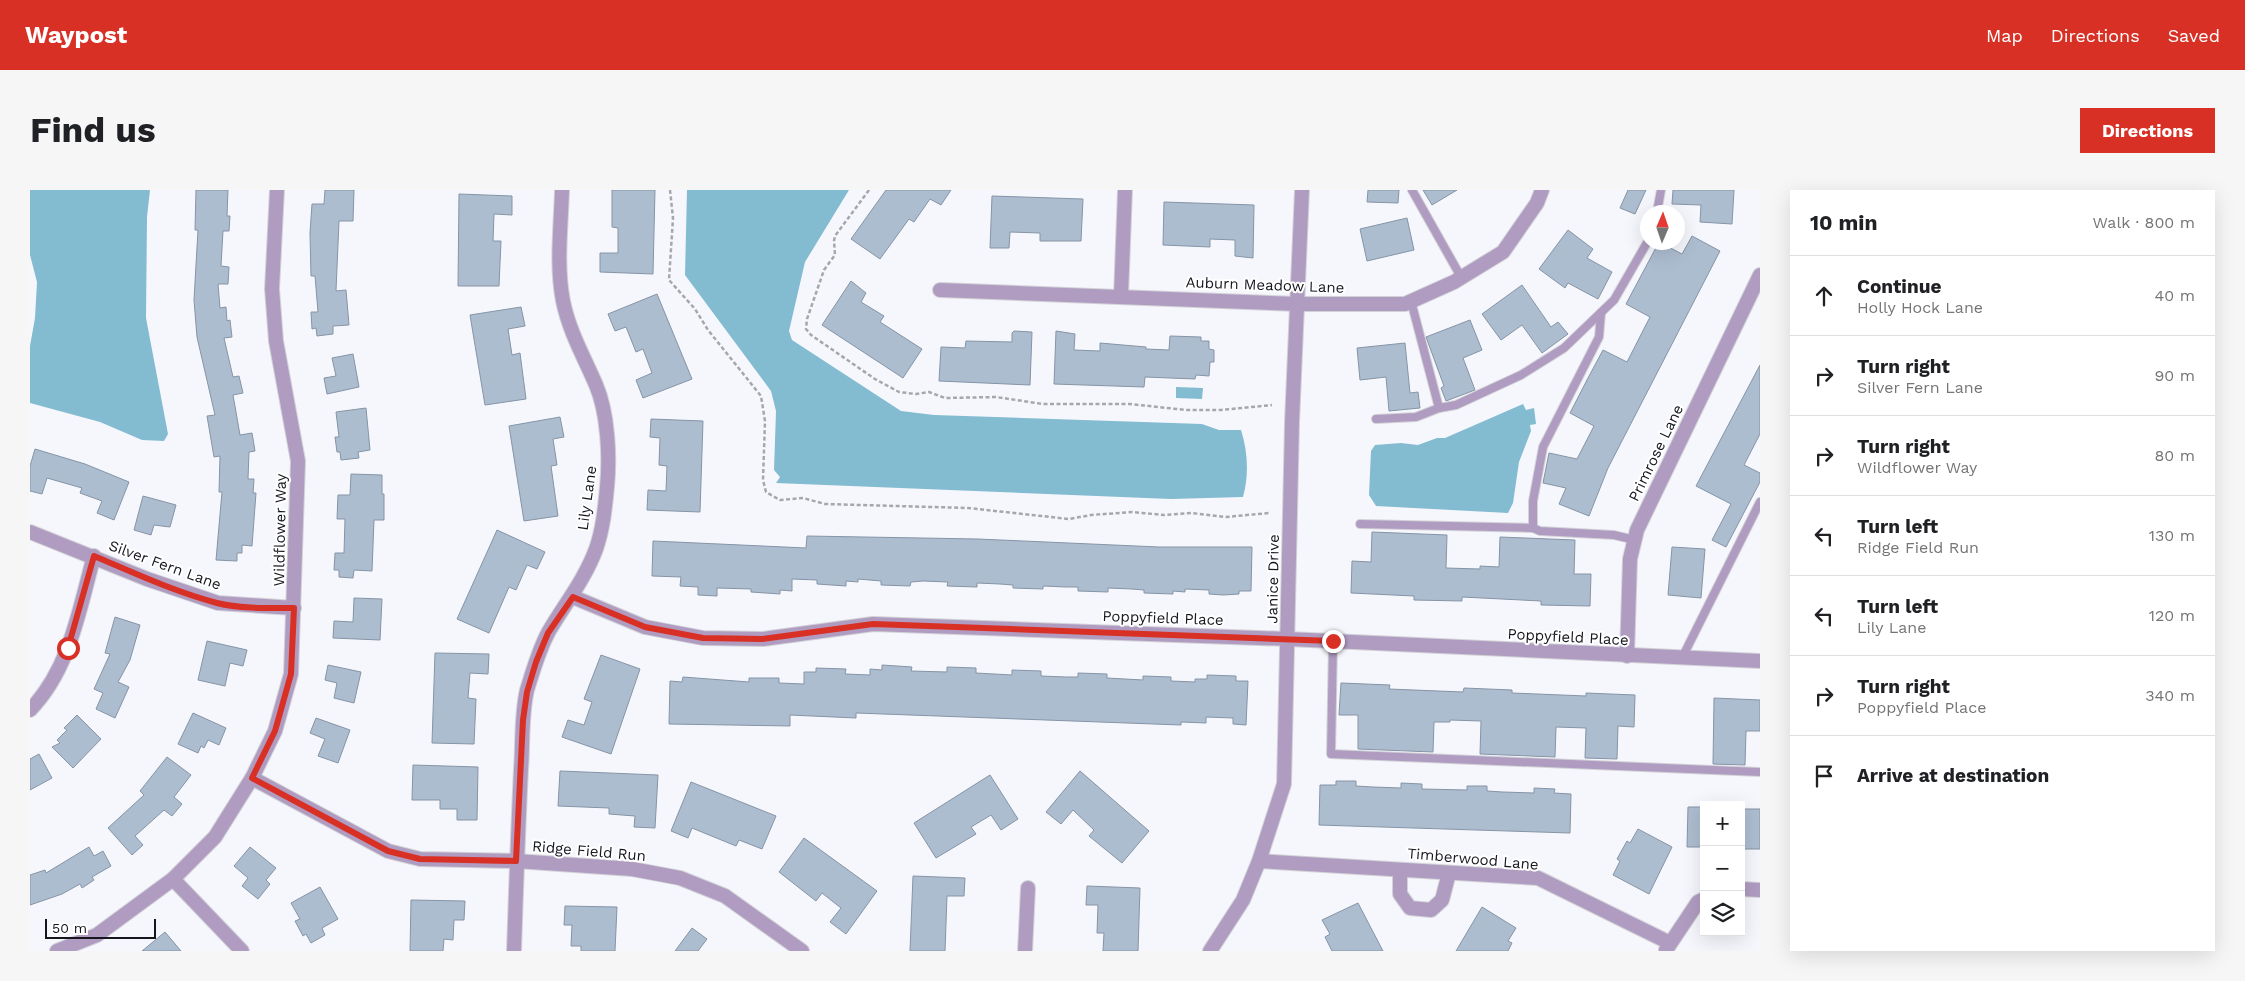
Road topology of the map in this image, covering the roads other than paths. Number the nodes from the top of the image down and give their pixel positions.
1 (277, 190) edge
2 (562, 190) edge
3 (1124, 190) edge
4 (1302, 190) edge
5 (1412, 190) edge
6 (1542, 190) edge
7 (1661, 190) edge
8 (1658, 205) edge
9 (1643, 250) edge
10 (1760, 275) edge
11 (1461, 277) junction
12 (940, 290) dead end
13 (1121, 296) junction
14 (1411, 301) junction
15 (1298, 304) junction
16 (1601, 313) junction
17 (1439, 408) junction
18 (1376, 419) dead end
19 (1760, 502) edge
20 (1360, 524) dead end
21 (1533, 528) junction
22 (30, 532) edge
23 (1635, 540) junction
24 (94, 556) junction
25 (573, 597) junction
26 (294, 608) junction
27 (1288, 639) junction
28 (1333, 641) junction
29 (1627, 656) junction
30 (1682, 658) junction
31 (1760, 661) edge
32 (30, 710) edge
33 (1760, 772) edge
34 (252, 778) junction
35 (516, 861) junction
36 (1259, 861) junction
37 (1400, 870) junction
38 (1449, 873) junction
39 (173, 879) junction
40 (1028, 888) dead end
41 (1745, 889) edge
42 (1760, 890) edge
43 (1700, 901) edge
44 (1668, 947) edge
45 (57, 951) edge
46 (242, 951) edge
47 (514, 951) edge
48 (802, 951) edge
49 (1025, 951) edge
50 (1210, 951) edge

1 - 26 street, Wildflower Way
2 - 25 street, Lily Lane
3 - 13 street
4 - 15 street, Janice Drive
5 - 11 lane
6 - 11 street, Auburn Meadow Lane
7 - 8 lane
9 - 16 lane
10 - 23 street, Primrose Lane
11 - 14 street, Auburn Meadow Lane
12 - 13 street, Auburn Meadow Lane
13 - 15 street, Auburn Meadow Lane
14 - 15 street, Auburn Meadow Lane
14 - 17 lane
15 - 27 street, Janice Drive
16 - 17 lane
16 - 21 lane
17 - 18 lane
19 - 30 lane
20 - 21 lane
21 - 23 lane
22 - 24 street, Silver Fern Lane
23 - 29 street, Primrose Lane
24 - 26 street, Silver Fern Lane
24 - 32 street
25 - 27 street, Poppyfield Place
25 - 35 street, Lily Lane
26 - 34 street, Wildflower Way
27 - 28 street, Poppyfield Place
27 - 36 street, Janice Drive
28 - 29 street, Poppyfield Place
28 - 33 lane
29 - 30 street, Poppyfield Place
30 - 31 street, Poppyfield Place
34 - 35 street, Ridge Field Run
34 - 39 street, Wildflower Way
35 - 47 street, Lily Lane
35 - 48 street, Ridge Field Run
36 - 37 street, Timberwood Lane
36 - 50 street, Janice Drive
37 - 38 street, Timberwood Lane
37 - 38 street
38 - 44 street, Timberwood Lane
39 - 45 street, Wildflower Way
39 - 46 street
40 - 49 street
41 - 42 street
43 - 44 street

